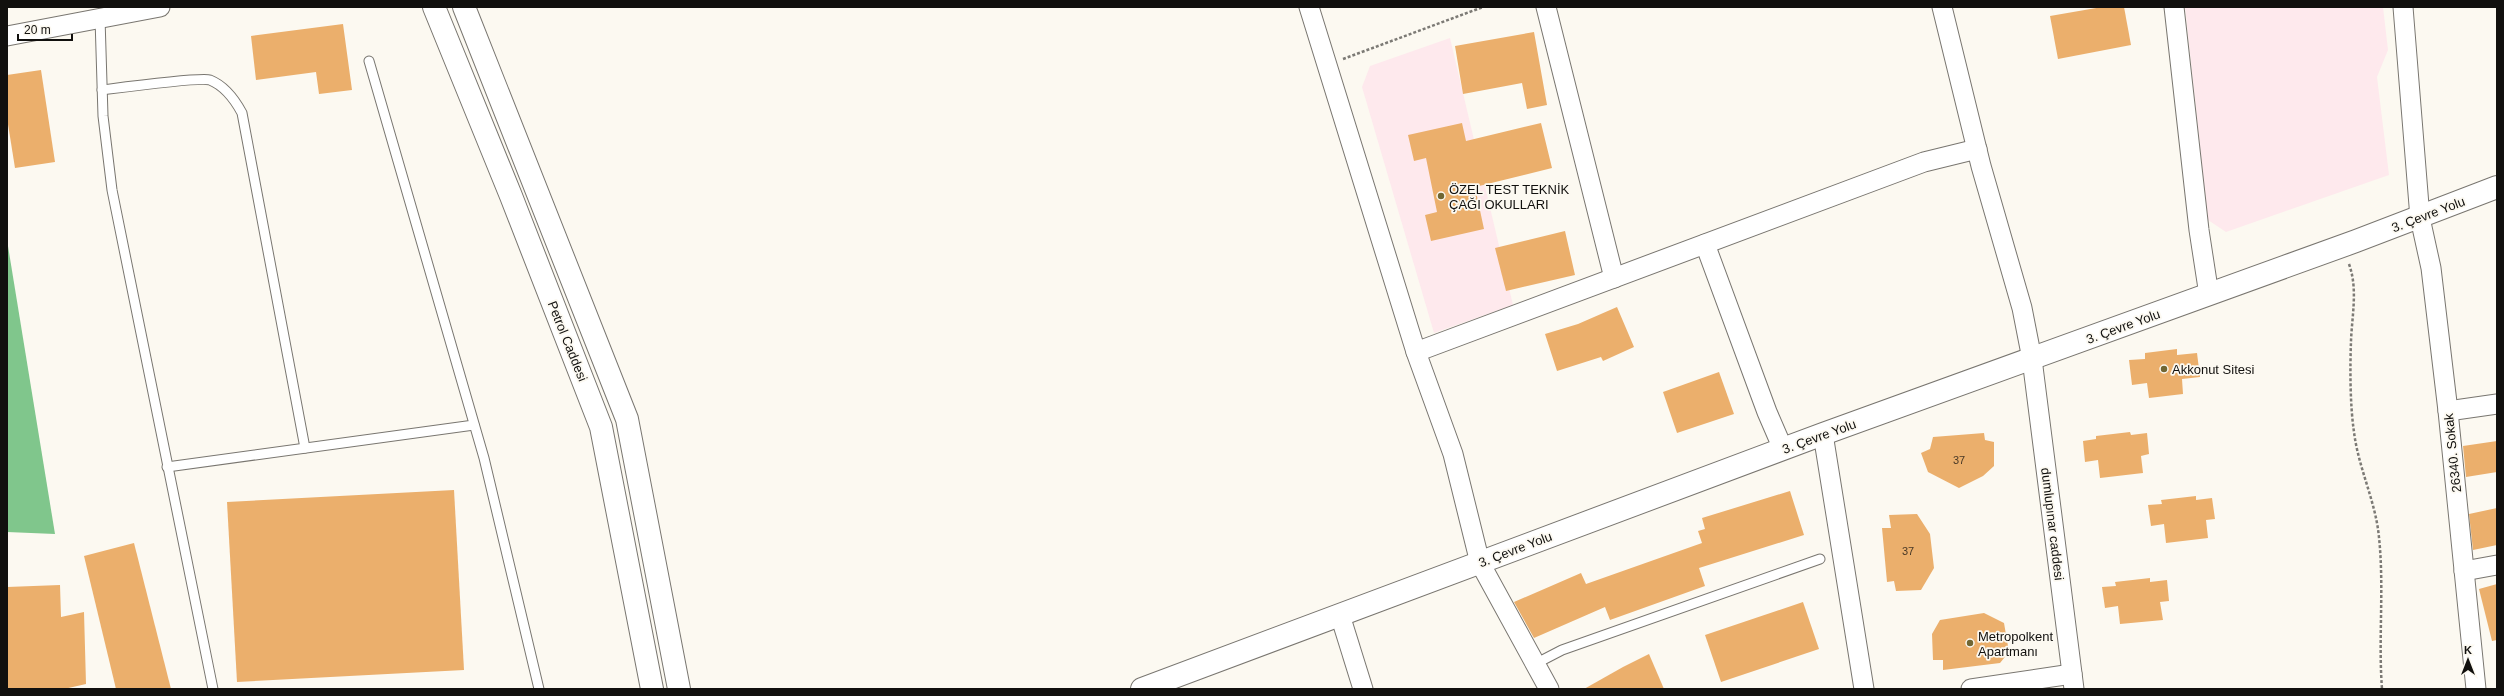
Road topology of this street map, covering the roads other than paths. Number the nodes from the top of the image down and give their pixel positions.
1 (160, 7) edge
2 (434, 7) edge
3 (464, 7) edge
4 (1309, 7) edge
5 (1546, 7) edge
6 (1942, 7) edge
7 (2174, 7) edge
8 (2403, 7) edge
9 (100, 18) junction
10 (7, 36) edge
11 (369, 61) dead end
12 (102, 90) junction
13 (1977, 149) junction
14 (2497, 187) edge
15 (2420, 218) junction
16 (1705, 244) junction
17 (1614, 278) junction
18 (2209, 295) junction
19 (1416, 352) junction
20 (2032, 359) junction
21 (2497, 404) edge
22 (2448, 411) junction
23 (474, 425) junction
24 (1823, 434) junction
25 (305, 448) junction
26 (1783, 449) junction
27 (167, 467) junction
28 (1820, 559) dead end
29 (1480, 562) junction
30 (2497, 565) edge
31 (2464, 571) junction
32 (1340, 615) junction
33 (1535, 664) junction
34 (2073, 681) edge
35 (213, 689) edge
36 (539, 689) edge
37 (652, 689) edge
38 (680, 689) edge
39 (1142, 689) edge
40 (1363, 689) edge
41 (1549, 689) edge
42 (1864, 689) edge
43 (1971, 689) edge
44 (2476, 689) edge

1 - 9 street
2 - 37 main road, Petrol Caddesi
3 - 38 main road, Petrol Caddesi
4 - 19 street
5 - 17 street
6 - 13 street, dumlupınar caddesi
7 - 18 street
8 - 15 street, 26340. Sokak
9 - 10 street
9 - 12 lane
11 - 23 lane
12 - 25 lane
12 - 27 lane
13 - 16 street
13 - 20 street, dumlupınar caddesi
14 - 15 main road, 3. Çevre Yolu
15 - 18 main road, 3. Çevre Yolu
15 - 22 street, 26340. Sokak
16 - 17 street
16 - 26 street
17 - 19 street
18 - 20 main road, 3. Çevre Yolu
19 - 29 street
20 - 24 main road, 3. Çevre Yolu
20 - 34 street, dumlupınar caddesi
21 - 22 street
22 - 31 street, 26340. Sokak
23 - 25 lane
23 - 36 lane
24 - 26 main road, 3. Çevre Yolu
24 - 42 street
25 - 27 lane
26 - 29 main road, 3. Çevre Yolu
27 - 35 lane
28 - 33 lane
29 - 32 main road, 3. Çevre Yolu
29 - 33 street
30 - 31 street
31 - 44 street, 26340. Sokak
32 - 39 main road, 3. Çevre Yolu
32 - 40 street
33 - 41 street
34 - 43 street

